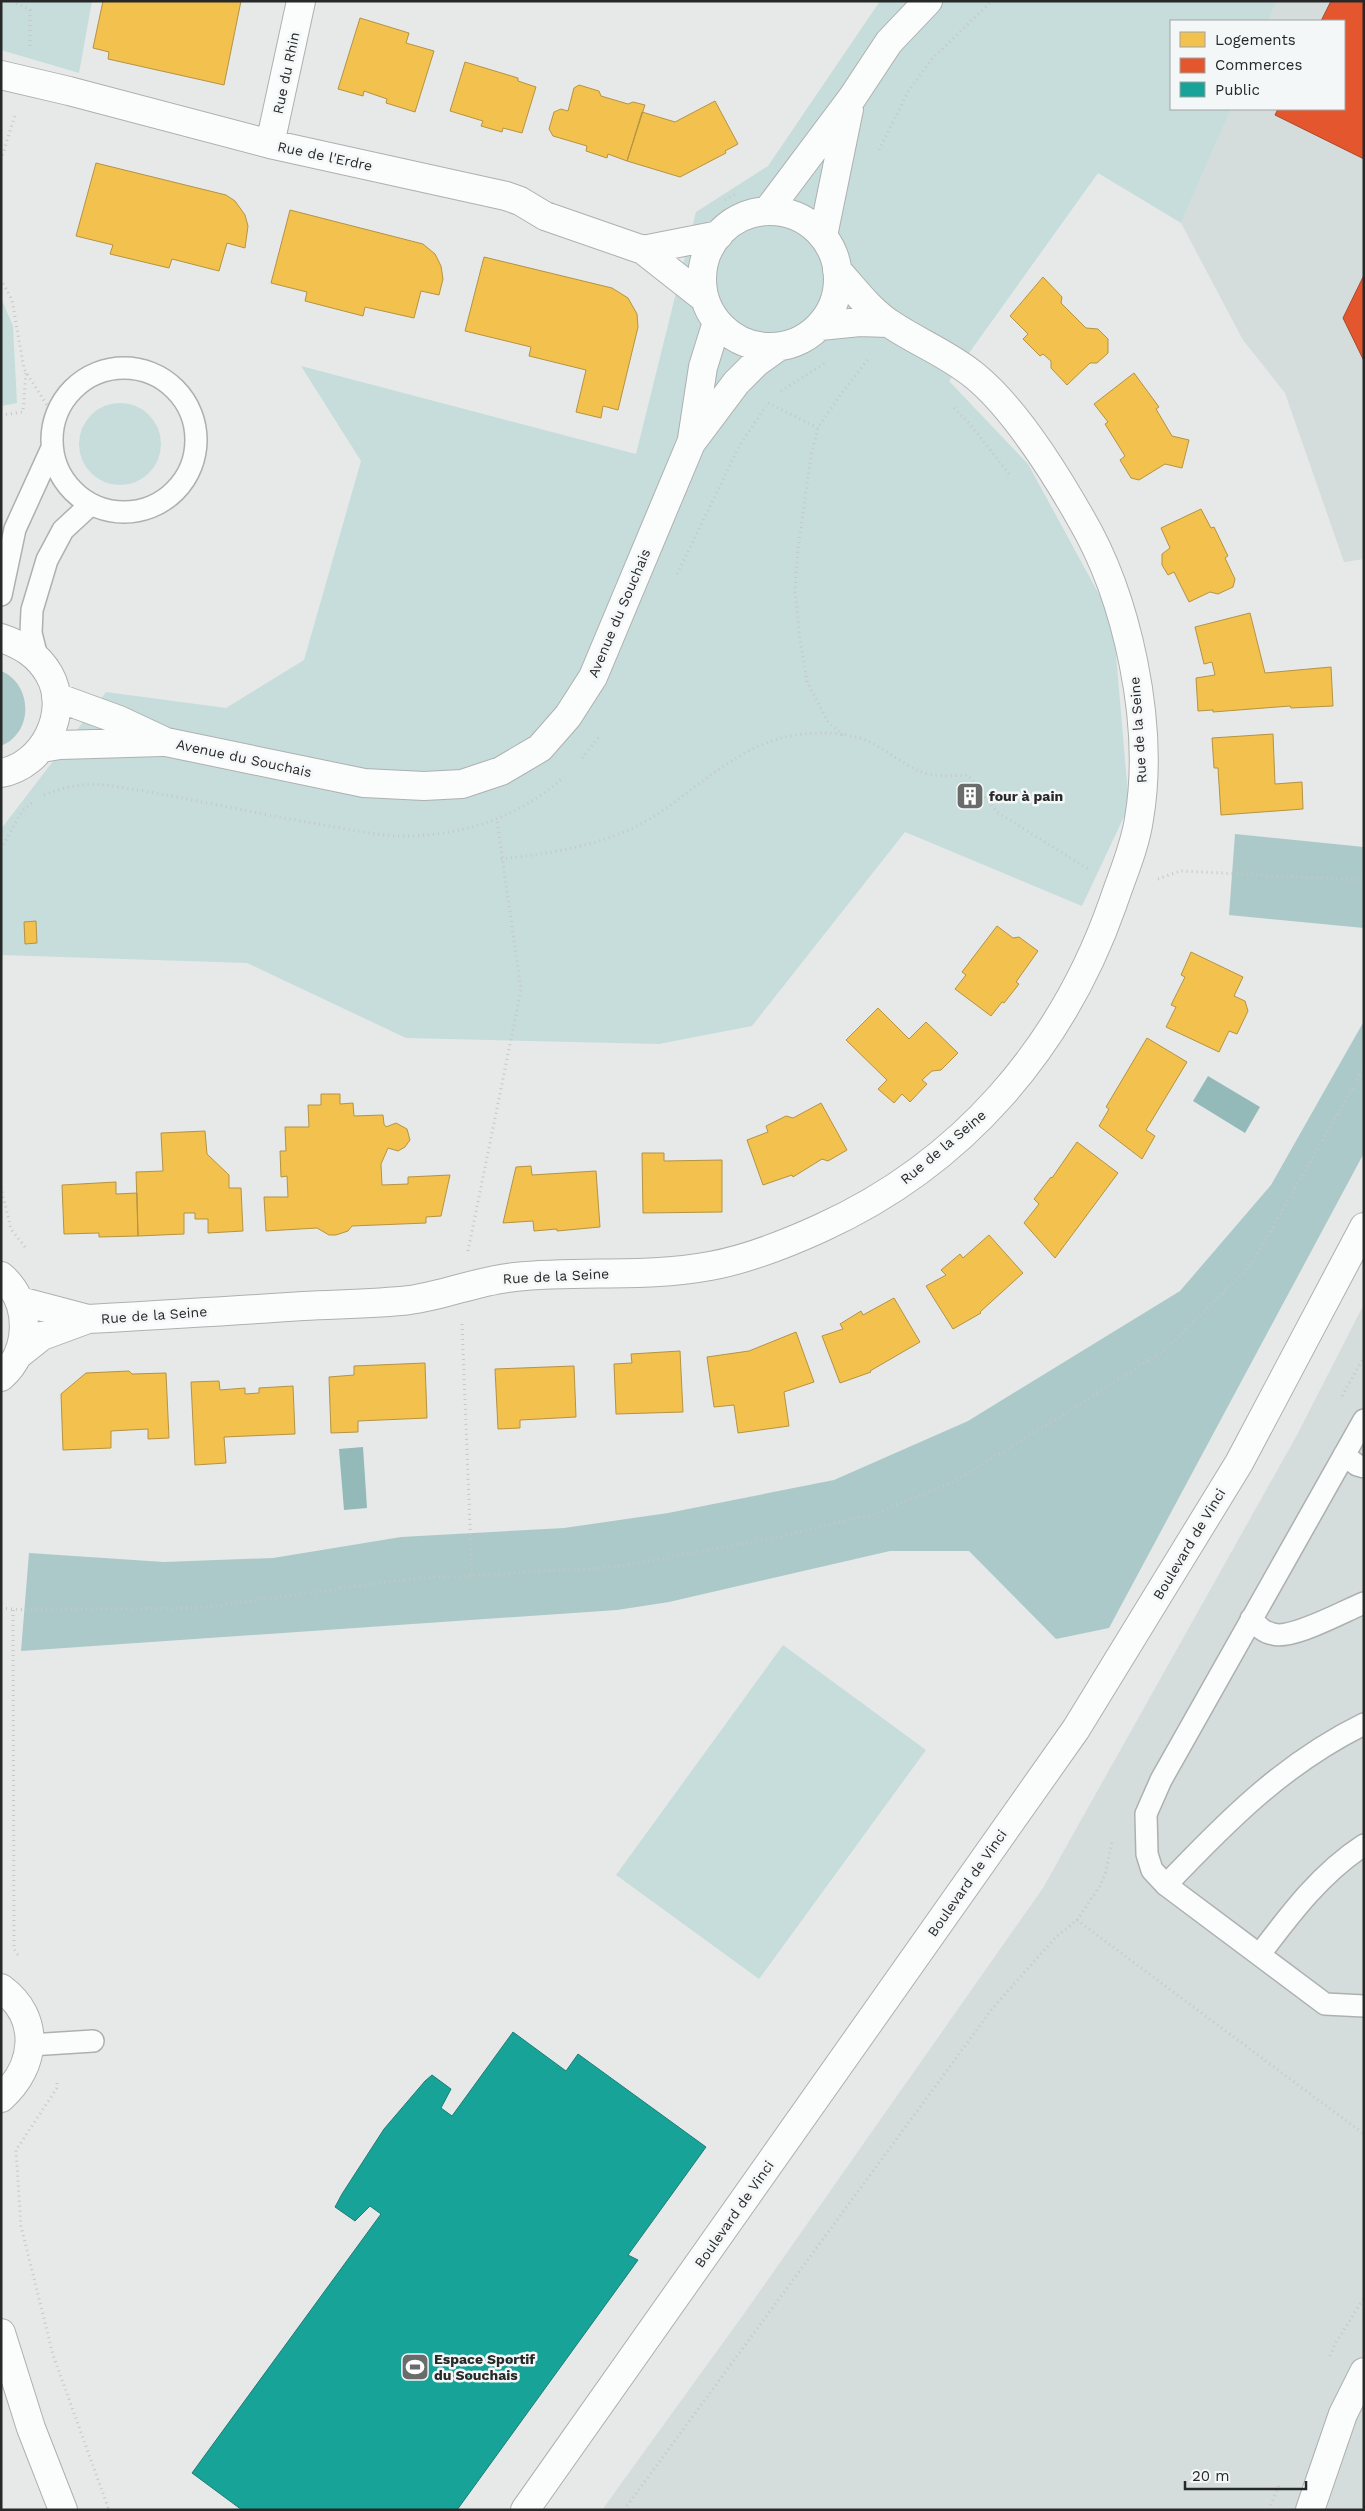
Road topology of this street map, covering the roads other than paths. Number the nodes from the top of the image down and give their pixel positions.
1 (302, 1) edge
2 (928, 1) edge
3 (14, 78) edge
4 (852, 98) junction
5 (270, 144) junction
6 (768, 210) junction
7 (718, 235) junction
8 (823, 236) junction
9 (643, 250) junction
10 (837, 270) junction
11 (704, 298) junction
12 (717, 322) junction
13 (888, 323) junction
14 (820, 326) junction
15 (778, 347) junction
16 (692, 443) junction
17 (51, 450) junction
18 (90, 505) junction
19 (1, 594) edge
20 (1, 638) edge
21 (36, 657) junction
22 (56, 698) junction
23 (166, 742) junction
24 (42, 748) junction
25 (4, 777) edge
26 (1364, 1228) edge
27 (1, 1276) edge
28 (20, 1301) junction
29 (88, 1319) junction
30 (18, 1354) junction
31 (1, 1377) edge
32 (1364, 1420) edge
33 (1344, 1455) junction
34 (1364, 1467) edge
35 (1364, 1603) edge
36 (1251, 1619) junction
37 (1364, 1724) edge
38 (1364, 1845) edge
39 (1166, 1885) junction
40 (1260, 1954) junction
41 (1, 1988) edge
42 (1364, 2006) edge
43 (93, 2041) dead end
44 (30, 2045) junction
45 (1, 2098) edge
46 (1, 2333) edge
47 (1364, 2372) edge
48 (62, 2510) edge
49 (525, 2510) edge
50 (1310, 2510) edge

1 - 5 street, Rue du Rhin
2 - 4 street
3 - 5 street, Rue de l'Erdre
4 - 6 street
4 - 8 street
5 - 9 street, Rue de l'Erdre
6 - 7 street
6 - 8 street
7 - 9 street
7 - 11 street
8 - 10 street
9 - 11 street, Rue de l'Erdre
10 - 13 street, Rue de la Seine
10 - 14 street
11 - 12 street
12 - 15 street
12 - 16 street, Avenue du Souchais
13 - 14 street, Rue de la Seine
13 - 29 street, Rue de la Seine
14 - 15 street
15 - 16 street, Avenue du Souchais
16 - 23 street, Avenue du Souchais
17 - 18 lane
17 - 18 lane
17 - 19 lane
18 - 21 lane
20 - 21 street
21 - 22 street
22 - 23 street, Avenue du Souchais
22 - 24 street
23 - 24 street, Avenue du Souchais
24 - 25 street
26 - 49 street, Boulevard de Vinci
27 - 28 street
28 - 29 street, Rue de la Seine
28 - 30 street
29 - 30 street, Rue de la Seine
30 - 31 street
32 - 33 lane
33 - 34 lane
33 - 36 lane
35 - 36 lane
36 - 39 lane
37 - 39 lane
38 - 40 lane
39 - 40 lane
40 - 42 lane
41 - 44 street
43 - 44 lane
44 - 45 street
46 - 48 street
47 - 50 street

